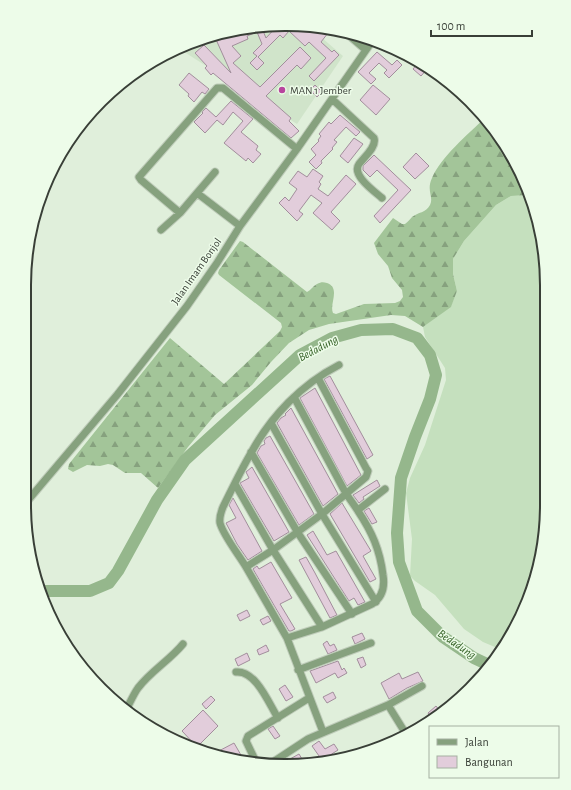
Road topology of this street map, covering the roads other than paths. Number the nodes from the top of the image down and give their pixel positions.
1 (356, 42) edge
2 (369, 46) edge
3 (366, 50) junction
4 (332, 99) junction
5 (297, 149) junction
6 (215, 172) dead end
7 (197, 193) junction
8 (382, 198) dead end
9 (180, 212) junction
10 (240, 226) junction
11 (161, 230) dead end
12 (339, 365) dead end
13 (318, 378) junction
14 (294, 397) junction
15 (271, 423) junction
16 (251, 452) junction
17 (235, 484) junction
18 (385, 489) dead end
19 (346, 494) junction
20 (31, 497) edge
21 (358, 510) junction
22 (322, 514) junction
23 (298, 533) junction
24 (273, 550) junction
25 (246, 567) junction
26 (376, 602) junction
27 (352, 614) junction
28 (322, 627) junction
29 (287, 638) junction
30 (183, 644) dead end
31 (371, 644) dead end
32 (298, 670) junction
33 (236, 672) dead end
34 (422, 686) dead end
35 (309, 698) junction
36 (129, 705) edge
37 (388, 705) junction
38 (278, 718) junction
39 (404, 730) edge
40 (323, 732) junction
41 (254, 757) edge
42 (278, 759) edge

1 - 3 street
2 - 3 street, Jalan Imam Bonjol
3 - 4 street, Jalan Imam Bonjol
4 - 5 street, Jalan Imam Bonjol
4 - 8 street
5 - 9 street
5 - 10 street, Jalan Imam Bonjol
6 - 7 street
7 - 9 street
7 - 10 street
9 - 11 street
10 - 20 street, Jalan Imam Bonjol
12 - 13 street
13 - 14 street
13 - 19 street
14 - 15 street
14 - 19 street
15 - 16 street
15 - 22 street
16 - 17 street
16 - 23 street
17 - 24 street
17 - 25 street
18 - 21 street
19 - 21 street
19 - 22 street
21 - 26 street
22 - 23 street
22 - 26 street
23 - 24 street
23 - 27 street
24 - 25 street
24 - 28 street
25 - 29 street
26 - 27 street
27 - 28 street
28 - 29 street
29 - 32 street
30 - 36 street
31 - 32 street
32 - 35 street
33 - 38 street
34 - 37 street
35 - 38 street
35 - 40 street
37 - 39 street
37 - 40 street
38 - 41 street
40 - 42 street

